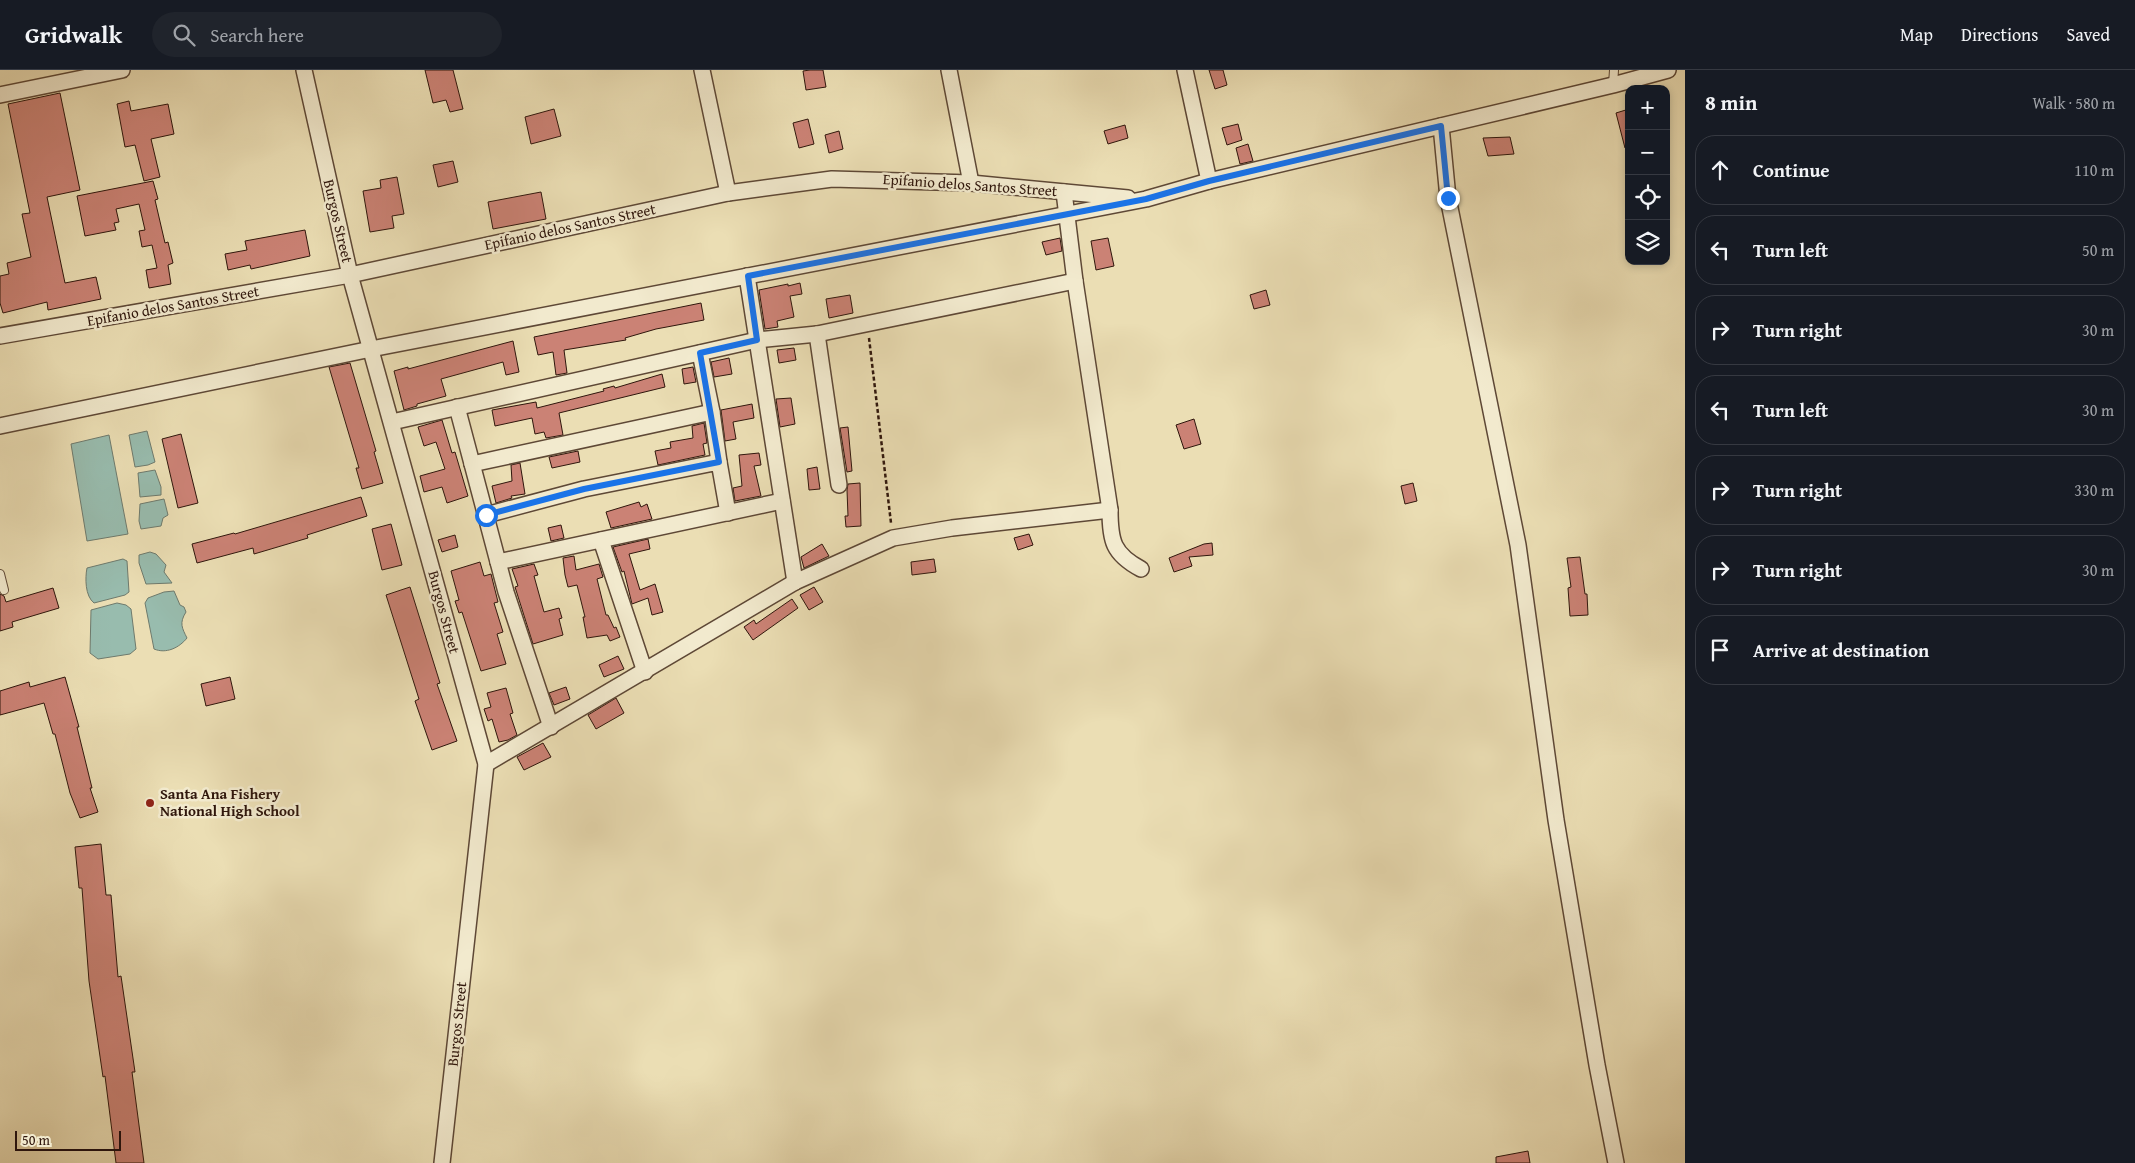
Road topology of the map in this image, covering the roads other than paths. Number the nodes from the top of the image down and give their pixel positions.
1 (122, 70) edge
2 (304, 70) edge
3 (702, 70) edge
4 (949, 70) edge
5 (1185, 70) edge
6 (1668, 70) edge
7 (1614, 77) edge
8 (0, 95) edge
9 (1441, 126) junction
10 (1209, 181) junction
11 (971, 183) junction
12 (1064, 192) junction
13 (728, 193) junction
14 (1146, 199) junction
15 (1066, 215) junction
16 (350, 275) junction
17 (748, 276) junction
18 (1075, 280) junction
19 (817, 334) junction
20 (0, 336) edge
21 (757, 340) junction
22 (371, 349) junction
23 (700, 353) junction
24 (457, 407) junction
25 (712, 412) junction
26 (392, 422) junction
27 (0, 426) edge
28 (719, 462) junction
29 (472, 464) junction
30 (838, 485) dead end
31 (782, 501) junction
32 (1110, 510) junction
33 (728, 513) junction
34 (486, 515) junction
35 (601, 540) junction
36 (498, 562) junction
37 (1141, 569) dead end
38 (0, 574) edge
39 (794, 582) junction
40 (4, 590) dead end
41 (645, 672) junction
42 (551, 727) junction
43 (486, 764) junction
44 (442, 1163) edge
45 (1616, 1163) edge

1 - 8 street
2 - 16 street, Burgos Street
3 - 13 street
4 - 11 street
5 - 10 street
6 - 7 street
7 - 9 street
9 - 10 street
9 - 45 street
10 - 14 street
11 - 12 street, Epifanio delos Santos Street
11 - 13 street, Epifanio delos Santos Street
12 - 14 street, Epifanio delos Santos Street
12 - 15 street
13 - 16 street, Epifanio delos Santos Street
14 - 15 street
15 - 17 street
15 - 18 street
16 - 20 street, Epifanio delos Santos Street
16 - 22 street, Burgos Street
17 - 21 street
17 - 22 street
18 - 19 street
18 - 32 street
19 - 21 street
19 - 30 street
21 - 23 street
21 - 31 street
22 - 26 street, Burgos Street
22 - 27 street
23 - 24 street
23 - 25 street
24 - 26 street
24 - 29 street
25 - 28 street
25 - 29 street
26 - 43 street, Burgos Street
28 - 33 street
28 - 34 street
29 - 34 street
31 - 33 street
31 - 39 street
32 - 37 street
32 - 39 street
33 - 35 street
34 - 36 street
35 - 36 street
35 - 41 street
36 - 42 street
38 - 40 lane
39 - 41 street
41 - 42 street
42 - 43 street
43 - 44 street, Burgos Street

